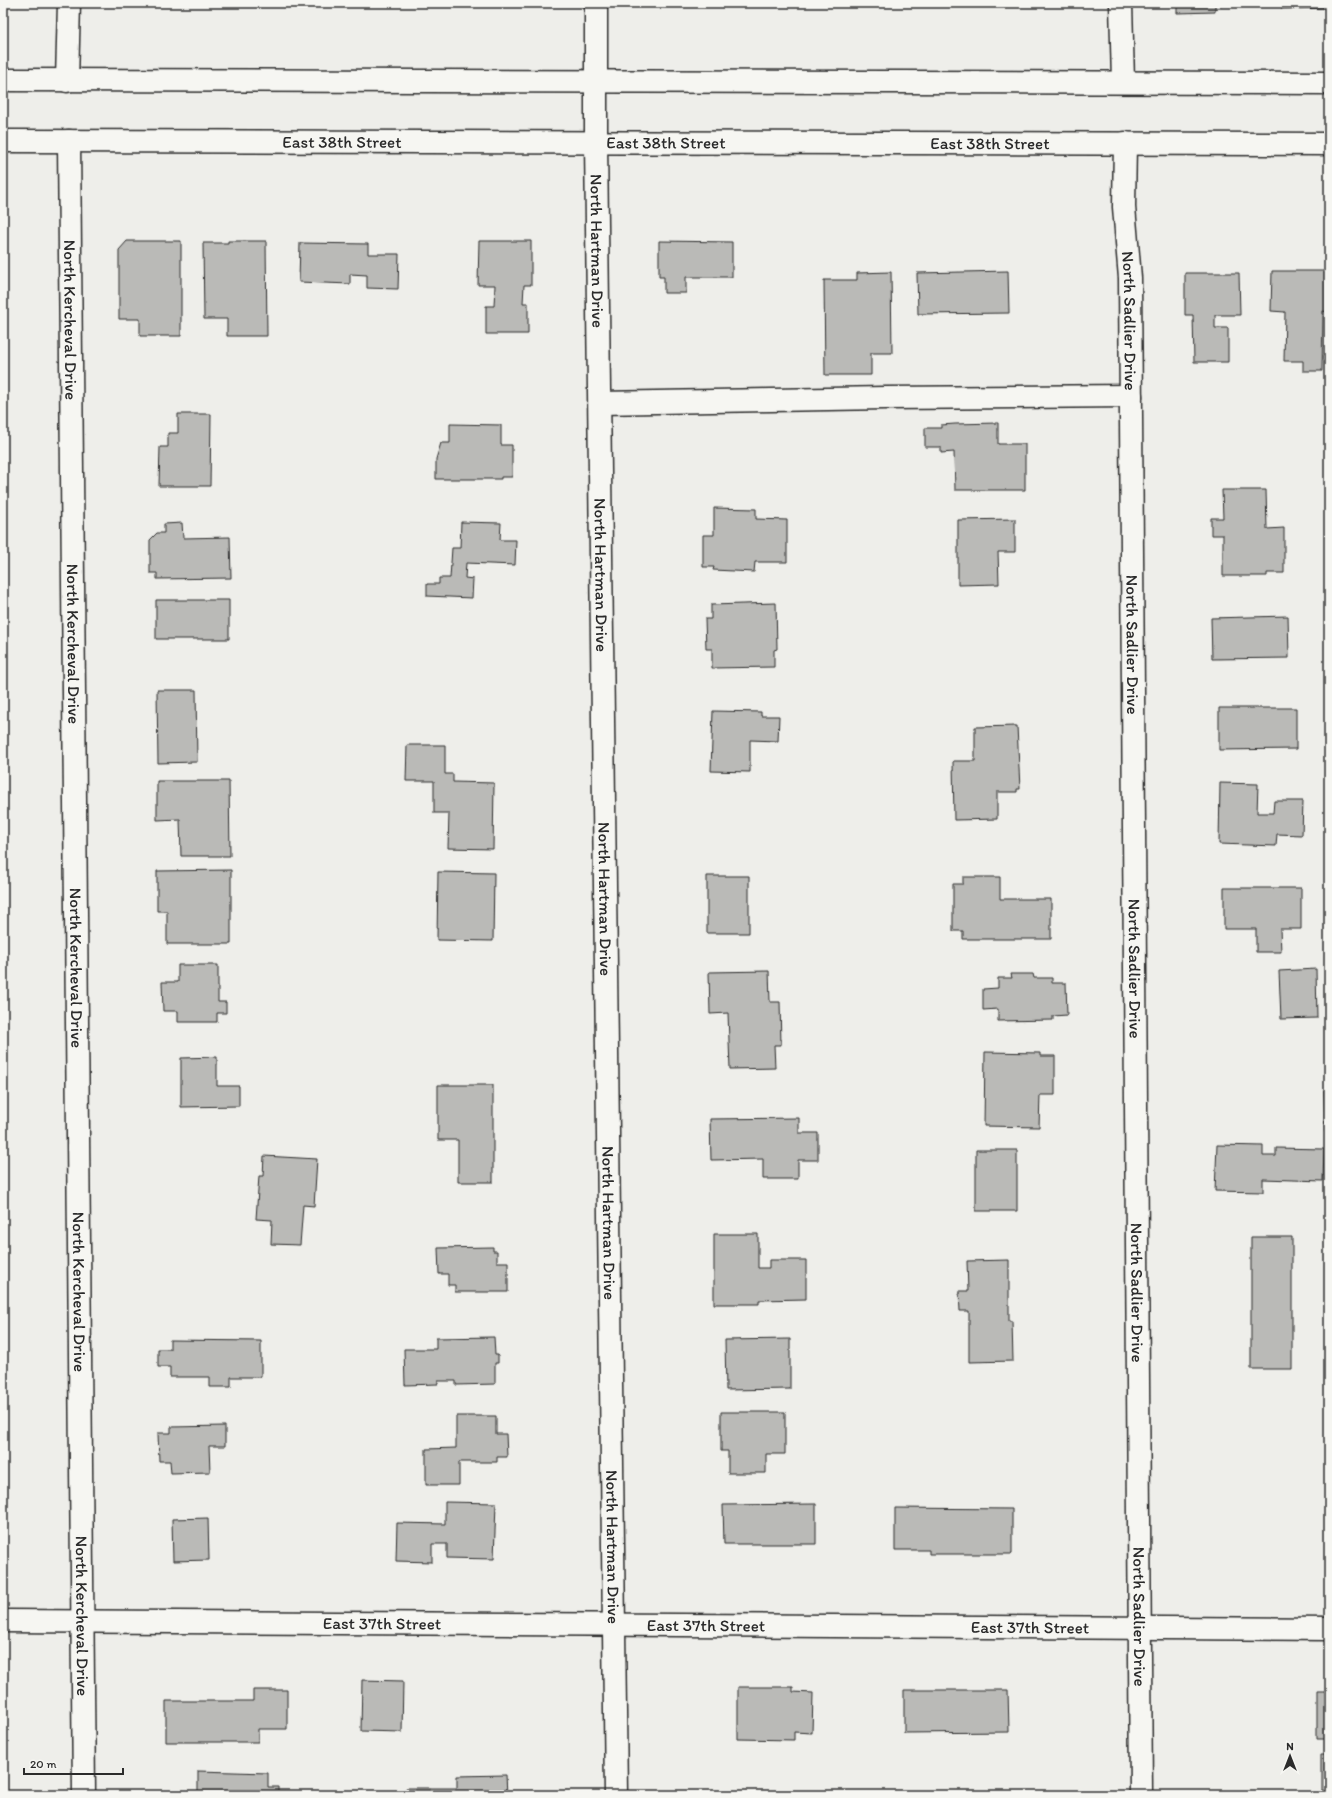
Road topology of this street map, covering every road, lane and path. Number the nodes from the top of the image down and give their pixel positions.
1 (69, 3) edge
2 (596, 3) edge
3 (1121, 3) edge
4 (3, 80) edge
5 (67, 81) junction
6 (596, 82) junction
7 (1122, 82) junction
8 (1329, 83) edge
9 (3, 141) edge
10 (69, 141) junction
11 (596, 142) junction
12 (1125, 143) junction
13 (1329, 144) edge
14 (1131, 396) junction
15 (600, 403) junction
16 (3, 1621) edge
17 (82, 1621) junction
18 (614, 1624) junction
19 (1139, 1628) junction
20 (1329, 1629) edge
21 (84, 1795) edge
22 (616, 1795) edge
23 (1141, 1795) edge

1 - 5 street
2 - 6 street, North Hartman Drive
3 - 7 street
4 - 5 street
5 - 6 street
6 - 7 street
6 - 11 street, North Hartman Drive
7 - 8 street
9 - 10 street, East 38th Street
10 - 11 street, East 38th Street
10 - 17 street, North Kercheval Drive
11 - 12 street, East 38th Street
11 - 15 street, North Hartman Drive
12 - 13 street, East 38th Street
12 - 14 street, North Sadlier Drive
14 - 15 street
14 - 19 street, North Sadlier Drive
15 - 18 street, North Hartman Drive
16 - 17 street, East 37th Street
17 - 18 street, East 37th Street
17 - 21 street, North Kercheval Drive
18 - 19 street, East 37th Street
18 - 22 street, North Hartman Drive
19 - 20 street, East 37th Street
19 - 23 street, North Sadlier Drive

